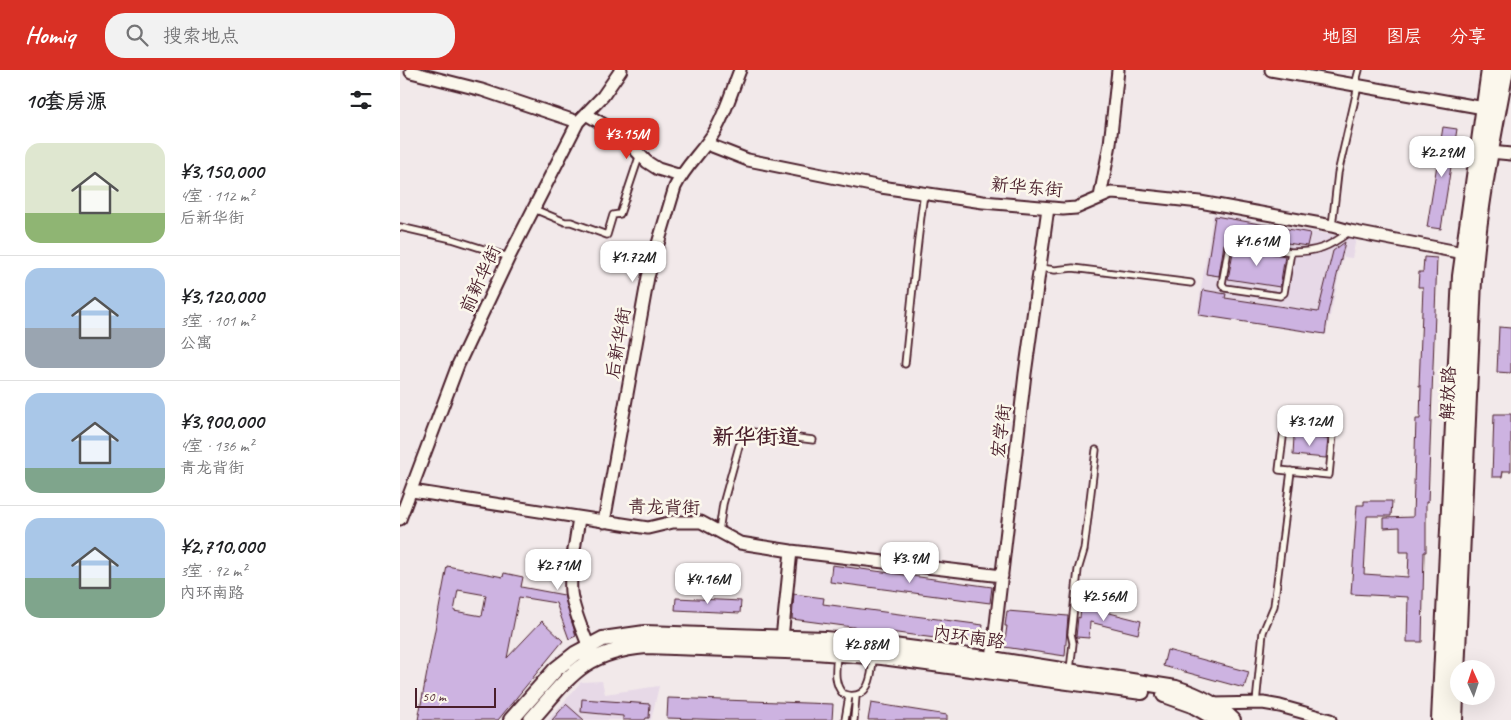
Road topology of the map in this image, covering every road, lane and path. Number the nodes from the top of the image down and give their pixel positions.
1 (621, 70) edge
2 (740, 70) edge
3 (1118, 70) edge
4 (1271, 70) edge
5 (1359, 70) edge
6 (1490, 70) edge
7 (1505, 70) edge
8 (407, 73) edge
9 (1357, 86) junction
10 (1484, 108) junction
11 (582, 118) junction
12 (707, 144) junction
13 (1490, 152) junction
14 (640, 154) junction
15 (1511, 154) edge
16 (680, 176) junction
17 (924, 193) junction
18 (1100, 197) junction
19 (1048, 208) junction
20 (534, 209) junction
21 (1332, 226) junction
22 (400, 227) edge
23 (1350, 231) junction
24 (1291, 252) junction
25 (1463, 253) junction
26 (509, 257) junction
27 (1040, 268) junction
28 (1191, 283) dead end
29 (905, 364) dead end
30 (813, 440) dead end
31 (1096, 450) dead end
32 (1291, 471) junction
33 (412, 491) junction
34 (402, 506) edge
35 (579, 518) junction
36 (400, 519) edge
37 (604, 522) junction
38 (719, 531) junction
39 (791, 551) junction
40 (1002, 576) junction
41 (782, 638) junction
42 (591, 652) junction
43 (837, 654) junction
44 (874, 656) junction
45 (992, 659) junction
46 (1070, 672) junction
47 (853, 696) junction
48 (1256, 703) junction
49 (1214, 704) junction
50 (511, 720) edge
51 (530, 720) edge
52 (845, 720) edge
53 (854, 720) edge
54 (1218, 720) edge
55 (1233, 720) edge
56 (1330, 720) edge
57 (1440, 720) edge
58 (1454, 720) edge

1 - 11 street, 前新华街
2 - 12 street, 后新华街
3 - 18 street
4 - 9 street
5 - 9 lane
6 - 10 main road, 解放路
7 - 13 main road, 解放路
8 - 11 street
9 - 10 street
9 - 21 lane
10 - 25 main road, 解放路
11 - 14 street
11 - 20 street, 前新华街
12 - 16 street, 后新华街
12 - 17 street, 新华东街
13 - 15 street
13 - 58 main road, 解放路
14 - 16 street
14 - 20 lane
16 - 37 street, 后新华街
17 - 19 street, 新华东街
17 - 29 lane
18 - 19 street, 新华东街
18 - 21 street, 新华东街
19 - 27 street, 宏学街
20 - 26 street, 前新华街
21 - 23 street, 新华东街
22 - 26 lane
23 - 24 lane
23 - 25 street, 新华东街
24 - 24 lane
25 - 57 main road, 解放路
26 - 33 street, 前新华街
27 - 28 lane
27 - 40 street, 宏学街
30 - 38 lane
31 - 46 lane
32 - 32 lane
32 - 48 lane
33 - 34 street, 前新华街
33 - 35 street, 青龙背街
34 - 36 street, 前新华街
35 - 37 street, 青龙背街
35 - 42 street
37 - 38 street, 青龙背街
38 - 39 street, 青龙背街
39 - 40 street, 青龙背街
39 - 41 street
40 - 45 street, 宏学街
41 - 42 street, 内环南路
41 - 45 street, 内环南路
42 - 43 street, 内环南路
42 - 50 street, 内环南路
42 - 51 street, 内环南路
43 - 44 street, 内环南路
43 - 47 lane
44 - 47 lane
44 - 54 street, 内环南路
45 - 46 street, 内环南路
46 - 49 street, 内环南路
47 - 52 lane
47 - 53 lane
48 - 49 street
48 - 56 street
49 - 55 street, 内环南路

